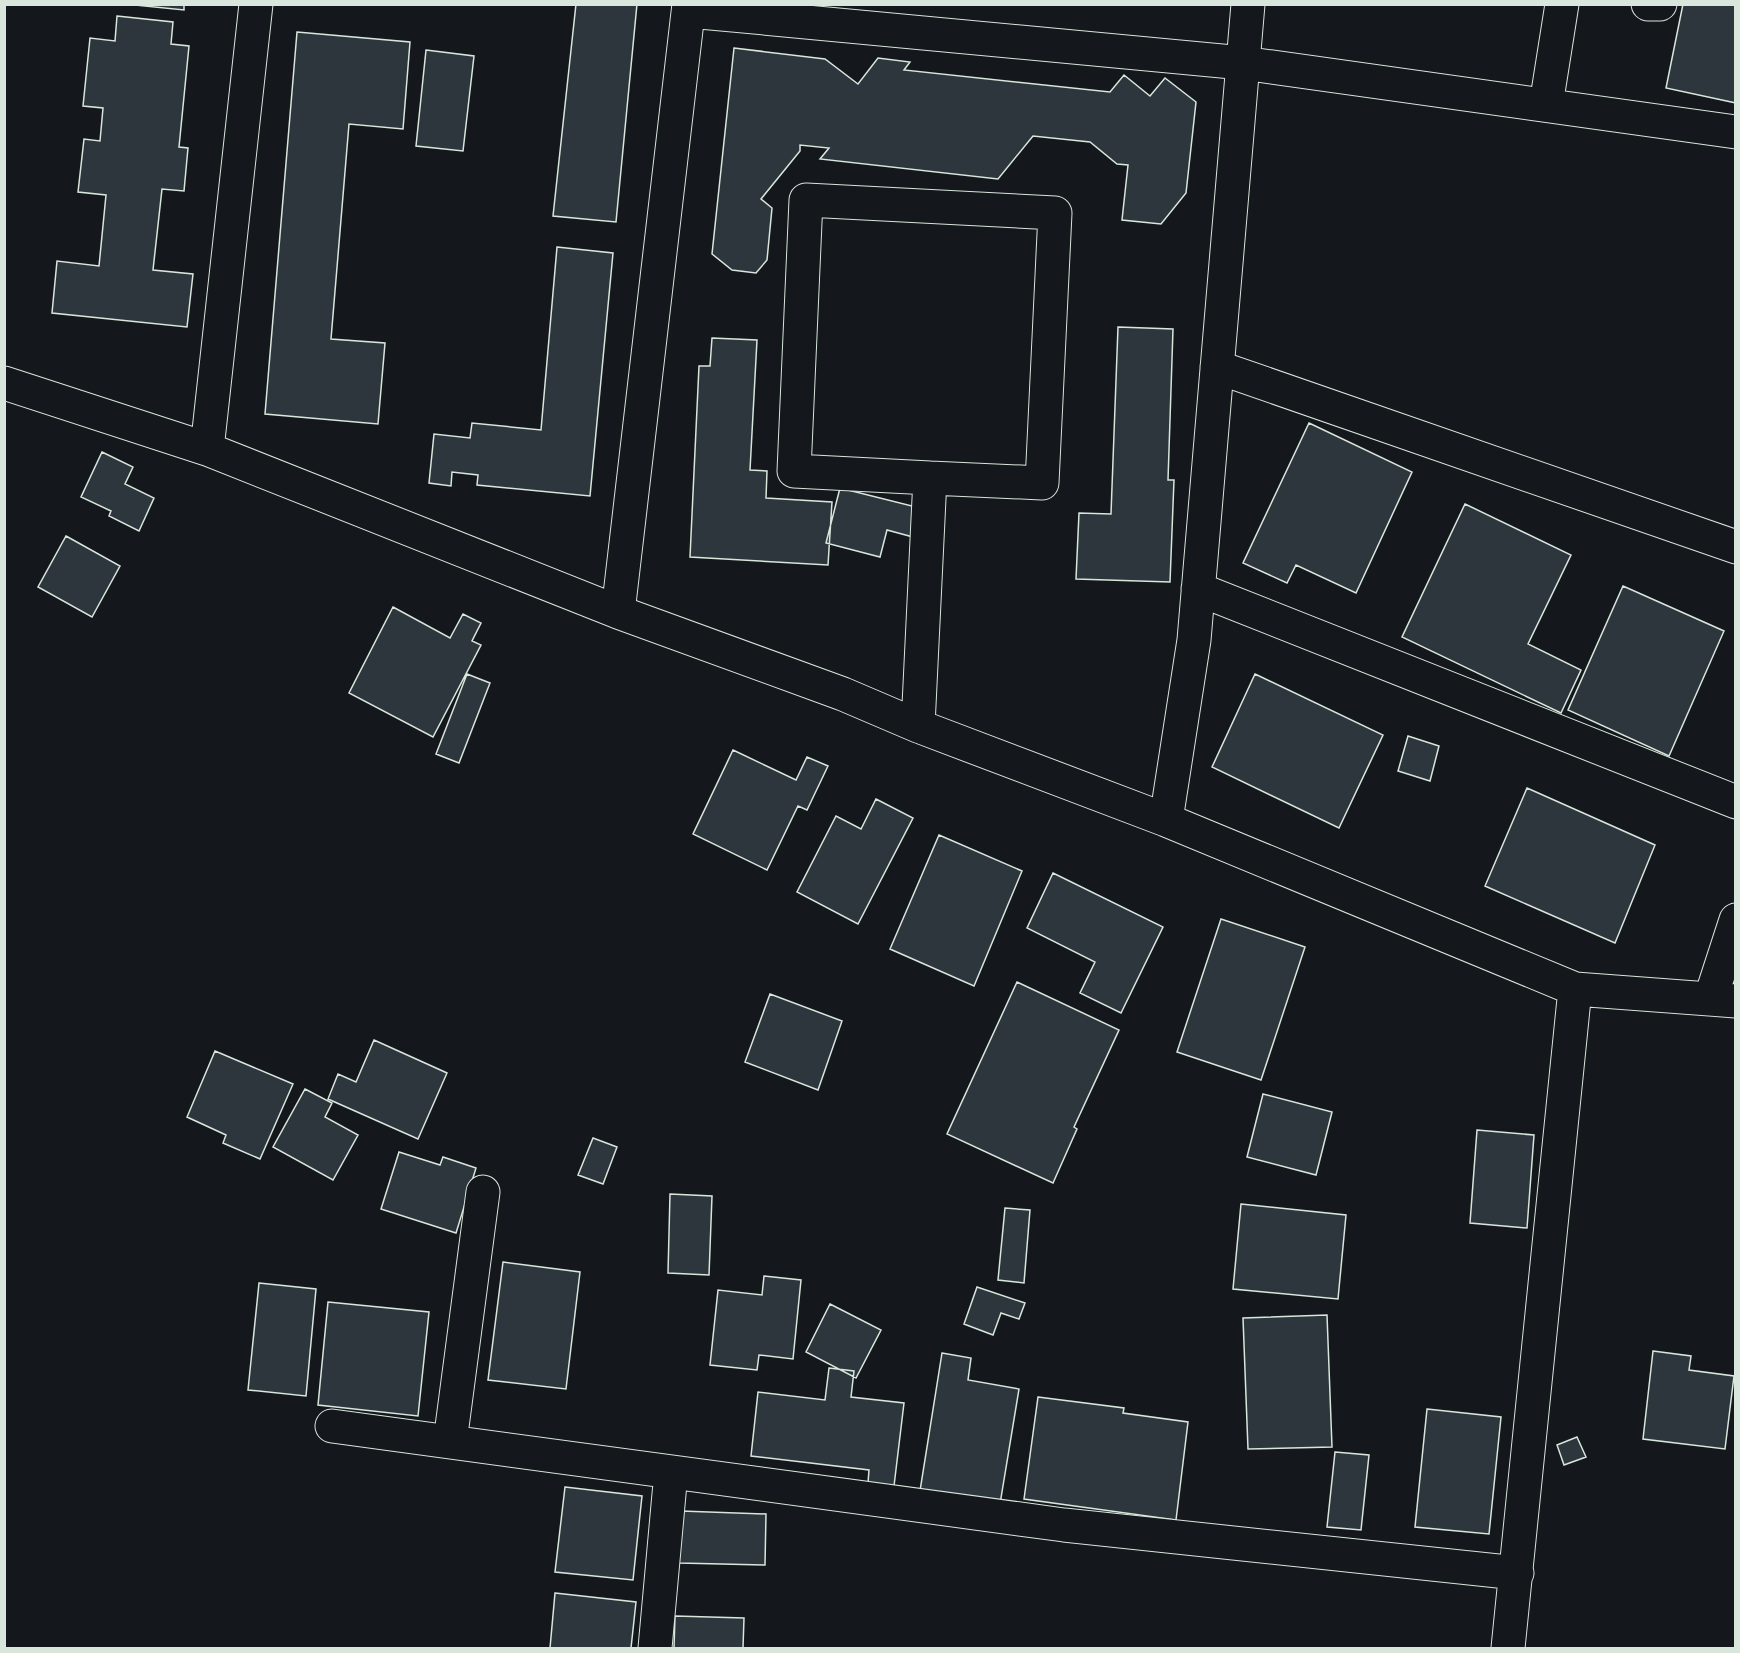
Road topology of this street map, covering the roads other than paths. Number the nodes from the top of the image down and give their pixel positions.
1 (256, 4) edge
2 (1248, 4) edge
3 (1562, 4) edge
4 (1648, 4) edge
5 (1660, 4) edge
6 (689, 8) edge
7 (1244, 63) junction
8 (1546, 105) junction
9 (1736, 132) edge
10 (1217, 367) junction
11 (4, 383) edge
12 (207, 449) junction
13 (930, 478) junction
14 (1736, 547) edge
15 (1198, 589) junction
16 (618, 612) junction
17 (918, 726) junction
18 (1736, 802) edge
19 (1166, 820) junction
20 (1736, 920) edge
21 (1575, 989) junction
22 (1723, 999) edge
23 (483, 1192) dead end
24 (332, 1426) dead end
25 (450, 1442) junction
26 (671, 1472) junction
27 (1517, 1573) junction
28 (655, 1648) edge
29 (1508, 1648) edge

1 - 12 street
2 - 7 street
3 - 8 street
4 - 5 street
6 - 7 street
6 - 16 street
7 - 8 street
7 - 10 street
8 - 9 street
10 - 14 street
10 - 15 street
11 - 12 street
12 - 16 street
13 - 13 street
13 - 17 street
15 - 18 street
15 - 19 street
16 - 17 street
17 - 19 street
19 - 21 street
20 - 22 street
21 - 22 street
21 - 27 street
23 - 25 street
24 - 25 street
25 - 26 street
26 - 27 street
26 - 28 street
27 - 29 street

